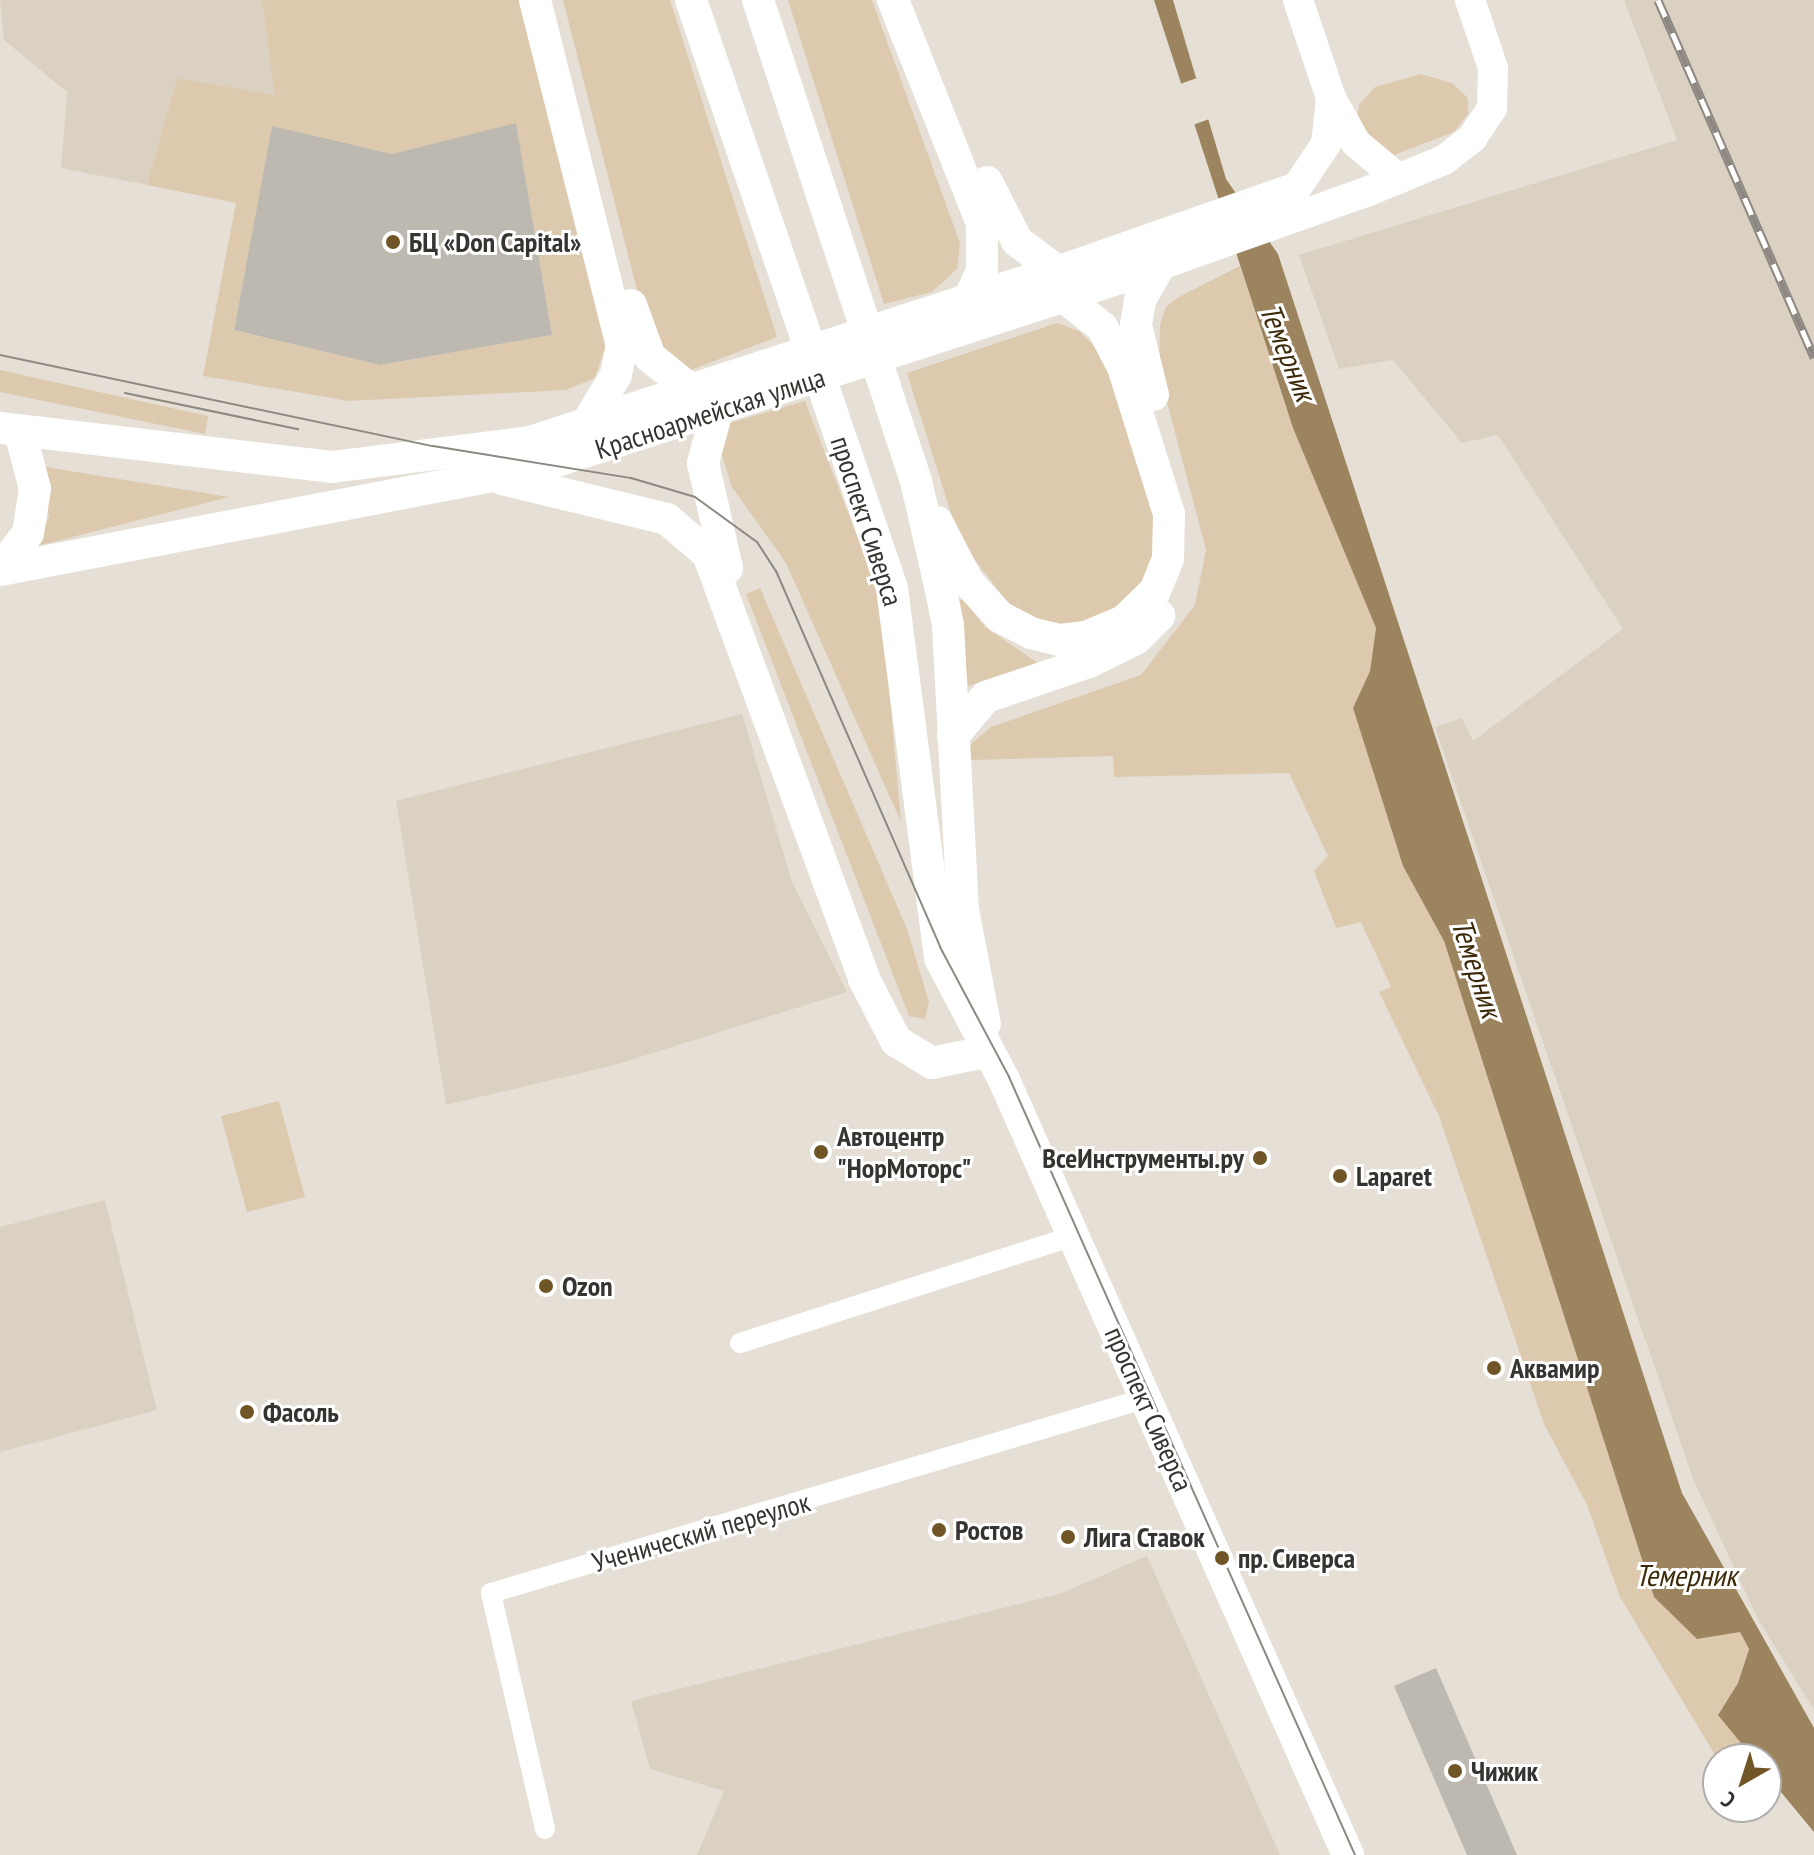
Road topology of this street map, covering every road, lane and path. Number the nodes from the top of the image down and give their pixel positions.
1 (535, 0) edge
2 (551, 0) edge
3 (691, 0) edge
4 (758, 0) edge
5 (893, 0) edge
6 (915, 0) edge
7 (1298, 0) edge
8 (1470, 0) edge
9 (1331, 98) junction
10 (1399, 179) junction
11 (1282, 211) junction
12 (1172, 252) junction
13 (1061, 285) junction
14 (959, 315) junction
15 (691, 390) junction
16 (726, 398) junction
17 (587, 423) junction
18 (10, 430) edge
19 (492, 476) junction
20 (916, 481) junction
21 (0, 570) edge
22 (953, 736) junction
23 (880, 1009) junction
24 (989, 1051) junction
25 (1073, 1236) junction
26 (740, 1343) dead end
27 (1143, 1399) junction
28 (545, 1829) dead end
29 (1348, 1855) edge

1 - 17 main road
2 - 15 main road
3 - 24 main road, проспект Сиверса
4 - 20 main road, проспект Сиверса
5 - 14 main road
6 - 13 main road
7 - 9 main road
8 - 10 main road, Красноармейская улица
9 - 10 main road
9 - 11 main road
10 - 11 main road, Красноармейская улица
11 - 12 main road, Красноармейская улица
12 - 13 main road, Красноармейская улица
12 - 22 main road
13 - 14 main road, Красноармейская улица
13 - 20 main road
14 - 16 main road, Красноармейская улица
15 - 16 main road, Красноармейская улица
15 - 17 main road, Красноармейская улица
16 - 19 main road, Красноармейская улица
16 - 23 main road
17 - 18 main road, Красноармейская улица
18 - 21 main road
19 - 21 main road, Красноармейская улица
19 - 23 main road
20 - 22 main road, проспект Сиверса
22 - 24 main road, проспект Сиверса
23 - 24 main road
24 - 25 main road, проспект Сиверса
25 - 26 street
25 - 27 main road, проспект Сиверса
27 - 28 street, Ученический переулок
27 - 29 main road, проспект Сиверса

